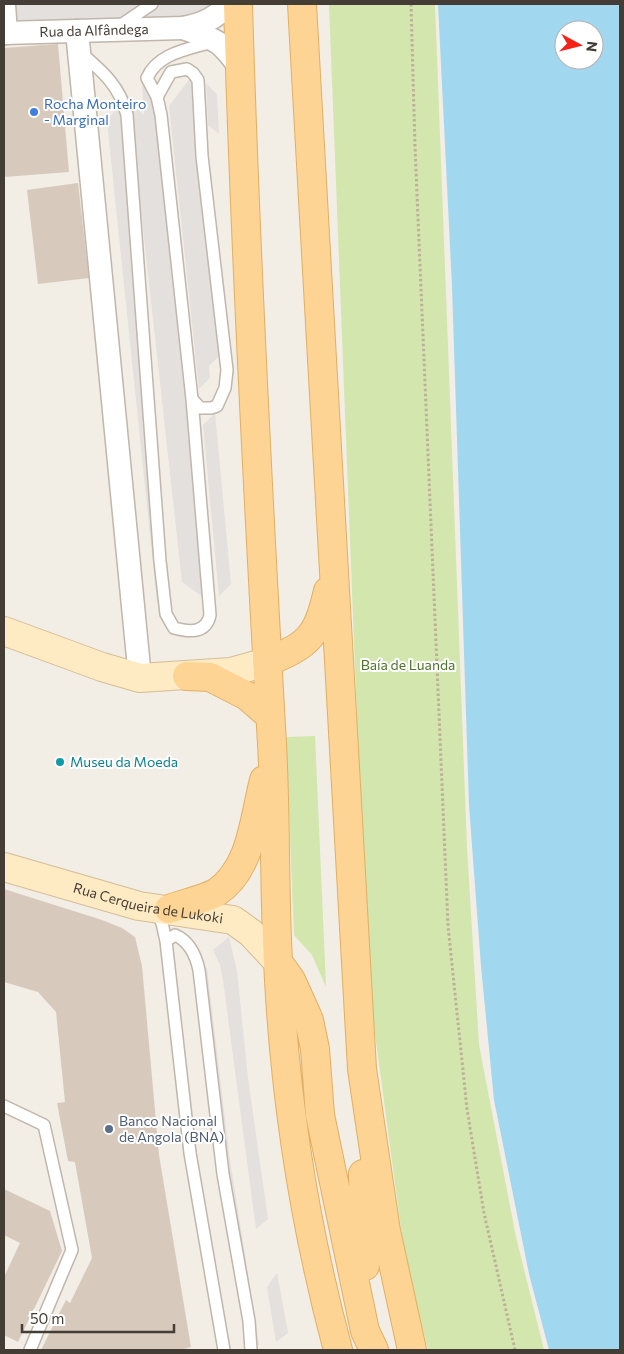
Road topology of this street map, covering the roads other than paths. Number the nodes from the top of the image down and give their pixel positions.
1 (152, 4) edge
2 (228, 4) edge
3 (238, 4) edge
4 (302, 4) edge
5 (4, 5) edge
6 (183, 28) junction
7 (114, 30) junction
8 (5, 33) edge
9 (78, 41) junction
10 (217, 41) junction
11 (240, 68) junction
12 (157, 97) junction
13 (192, 399) junction
14 (334, 562) junction
15 (4, 632) edge
16 (267, 662) junction
17 (187, 676) junction
18 (140, 678) junction
19 (270, 716) junction
20 (272, 747) junction
21 (4, 867) edge
22 (139, 906) junction
23 (169, 909) junction
24 (166, 941) junction
25 (278, 962) junction
26 (362, 1069) junction
27 (4, 1106) edge
28 (365, 1344) edge
29 (30, 1350) edge
30 (224, 1350) edge
31 (251, 1350) edge
32 (338, 1350) edge
33 (412, 1350) edge

1 - 7 lane
2 - 6 street
3 - 11 main road
4 - 14 main road
5 - 8 street
6 - 7 street, Rua da Alfândega
6 - 10 street
7 - 9 street, Rua da Alfândega
8 - 9 street, Rua da Alfândega
9 - 13 lane
9 - 18 street
10 - 11 street
10 - 12 lane
11 - 16 main road
12 - 13 lane
12 - 13 lane
14 - 16 main road
14 - 26 main road
15 - 18 street
16 - 17 street
16 - 19 main road
17 - 18 street
17 - 19 main road
19 - 20 main road
20 - 23 main road
20 - 25 main road
21 - 22 street, Rua Cerqueira de Lukoki
22 - 23 street, Rua Cerqueira de Lukoki
22 - 24 lane
23 - 25 street, Rua Cerqueira de Lukoki
24 - 30 lane
24 - 31 lane
25 - 28 main road
25 - 32 main road
26 - 28 main road
26 - 33 main road
27 - 29 lane

